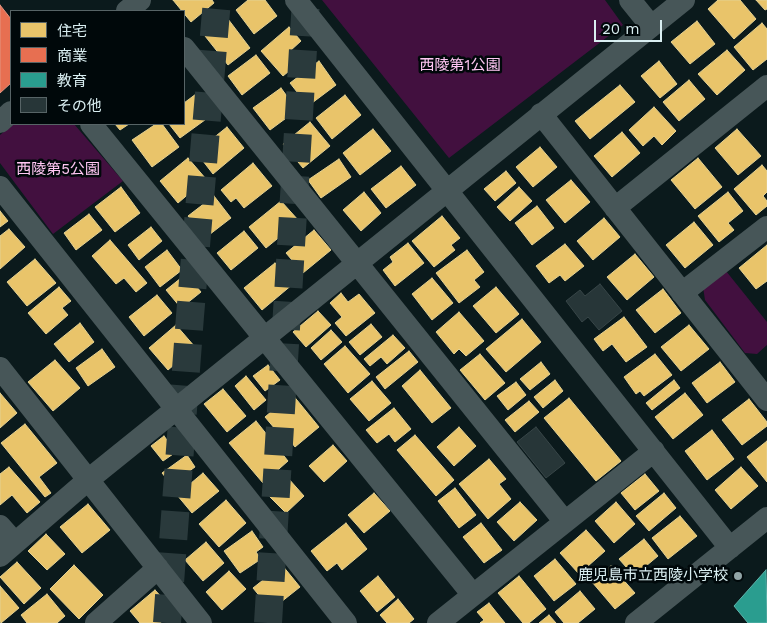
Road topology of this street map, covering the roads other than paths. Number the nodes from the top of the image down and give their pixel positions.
1 (140, 0) edge
2 (145, 0) edge
3 (296, 0) edge
4 (630, 0) edge
5 (684, 0) edge
6 (129, 10) edge
7 (153, 10) edge
8 (651, 26) junction
9 (185, 49) edge
10 (767, 86) edge
11 (10, 113) edge
12 (540, 114) junction
13 (0, 122) edge
14 (92, 125) edge
15 (0, 188) edge
16 (446, 190) junction
17 (614, 208) junction
18 (767, 226) edge
19 (356, 263) junction
20 (682, 293) junction
21 (264, 337) junction
22 (0, 368) edge
23 (760, 376) edge
24 (767, 400) edge
25 (176, 408) junction
26 (654, 451) junction
27 (88, 480) junction
28 (767, 518) edge
29 (565, 522) junction
30 (0, 526) edge
31 (730, 548) junction
32 (8, 550) edge
33 (158, 568) junction
34 (473, 595) junction
35 (96, 623) edge
36 (202, 623) edge
37 (346, 623) edge
38 (438, 623) edge
39 (636, 623) edge

1 - 6 street
2 - 7 street
3 - 16 street
4 - 8 street
5 - 8 street
8 - 12 street
9 - 19 street
10 - 17 street
11 - 13 street
12 - 16 street
12 - 17 street
14 - 21 street
15 - 25 street
16 - 19 street
16 - 26 street
17 - 20 street
18 - 20 street
19 - 21 street
19 - 29 street
20 - 23 street
21 - 25 street
21 - 34 street
22 - 27 street
23 - 24 street
25 - 27 street
25 - 37 street
26 - 29 street
26 - 31 street
27 - 32 street
27 - 33 street
28 - 31 street
29 - 34 street
30 - 32 street
31 - 39 street
33 - 35 street
33 - 36 street
34 - 38 street

